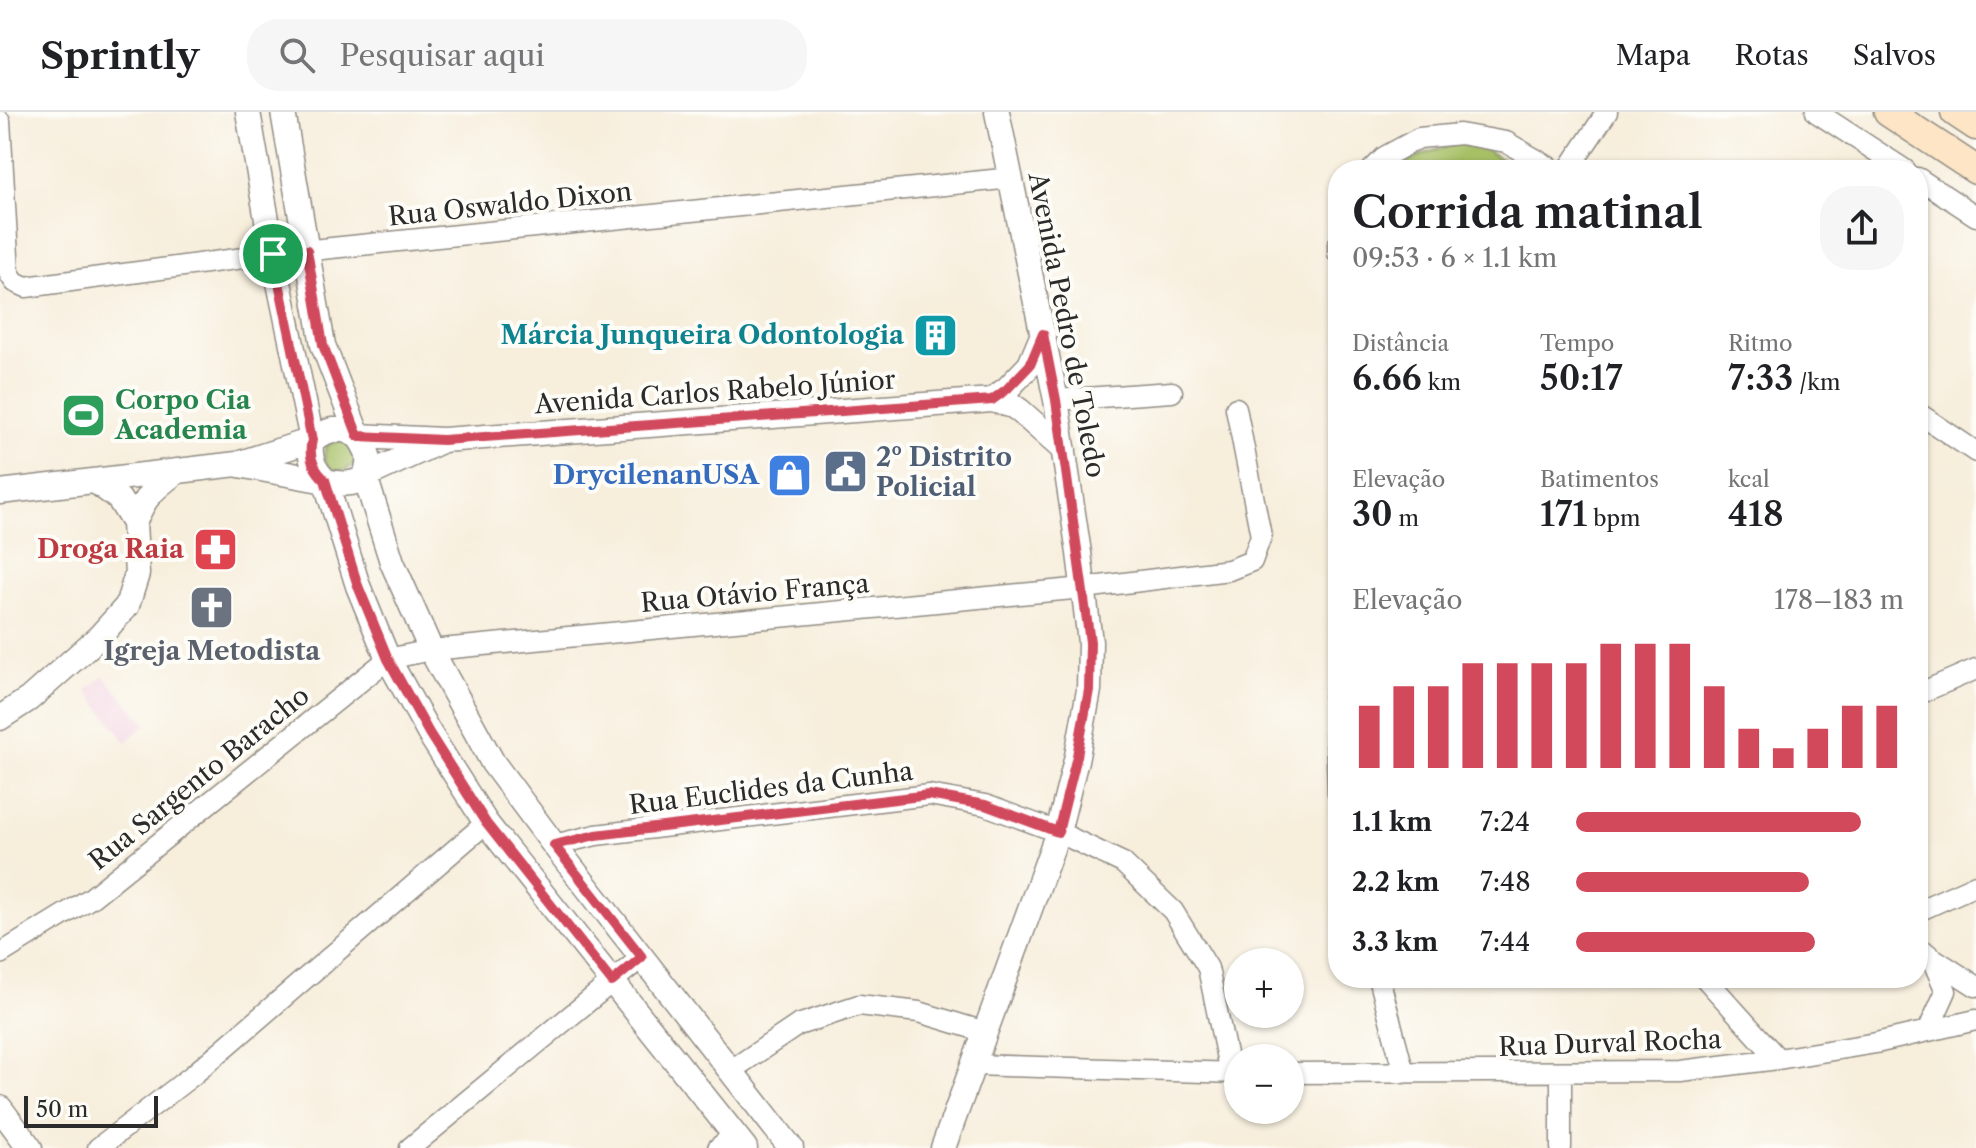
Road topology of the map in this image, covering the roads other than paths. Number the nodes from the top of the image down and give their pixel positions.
1 (248, 112) edge
2 (283, 112) edge
3 (997, 112) edge
4 (1607, 112) edge
5 (1816, 112) edge
6 (1888, 112) edge
7 (1955, 112) edge
8 (0, 121) edge
9 (1976, 126) edge
10 (1382, 160) edge
11 (1537, 160) edge
12 (1575, 160) edge
13 (1890, 160) edge
14 (1976, 170) edge
15 (1012, 178) junction
16 (1928, 185) edge
17 (1976, 216) edge
18 (307, 250) junction
19 (273, 254) junction
20 (1043, 334) junction
21 (1055, 392) junction
22 (1172, 392) dead end
23 (1004, 398) junction
24 (1236, 408) dead end
25 (1928, 420) edge
26 (358, 436) junction
27 (312, 440) junction
28 (443, 440) junction
29 (1064, 450) junction
30 (1976, 452) edge
31 (237, 464) junction
32 (176, 472) junction
33 (365, 476) junction
34 (325, 480) junction
35 (95, 481) junction
36 (0, 492) edge
37 (134, 523) junction
38 (1084, 588) junction
39 (431, 650) junction
40 (388, 659) junction
41 (1976, 669) edge
42 (1928, 690) edge
43 (0, 718) edge
44 (486, 823) junction
45 (1058, 832) junction
46 (554, 845) junction
47 (1976, 885) edge
48 (1928, 907) edge
49 (0, 954) edge
50 (1928, 955) edge
51 (642, 957) junction
52 (1928, 959) edge
53 (612, 982) junction
54 (1976, 986) edge
55 (1382, 988) edge
56 (1714, 988) edge
57 (1976, 1020) edge
58 (1928, 1031) junction
59 (985, 1032) junction
60 (1227, 1044) edge
61 (1778, 1059) junction
62 (973, 1065) junction
63 (730, 1071) junction
64 (1224, 1073) edge
65 (1304, 1073) edge
66 (1404, 1073) junction
67 (1561, 1073) junction
68 (0, 1108) edge
69 (732, 1144) edge
70 (30, 1148) edge
71 (98, 1148) edge
72 (410, 1148) edge
73 (791, 1148) edge
74 (943, 1148) edge
75 (1561, 1148) edge

1 - 19 street
2 - 18 street
3 - 15 street, Avenida Pedro de Toledo
4 - 12 street
5 - 13 street
6 - 14 main road
7 - 9 main road
8 - 19 street, Rua Oswaldo Dixon
10 - 11 street
15 - 18 street, Rua Oswaldo Dixon
15 - 20 street, Avenida Pedro de Toledo
16 - 17 street
18 - 19 street, Rua Oswaldo Dixon
18 - 26 street
19 - 27 street
20 - 21 street, Avenida Pedro de Toledo
20 - 23 street
21 - 22 street
21 - 23 street, Avenida Carlos Rabelo Júnior
21 - 29 street, Avenida Pedro de Toledo
23 - 28 street, Avenida Carlos Rabelo Júnior
23 - 29 street
24 - 38 street, Rua Otávio França
25 - 30 street
26 - 27 street, Avenida Carlos Rabelo Júnior
26 - 28 street, Avenida Carlos Rabelo Júnior
26 - 33 street
27 - 31 street, Avenida Carlos Rabelo Júnior
27 - 34 street
28 - 33 street, Avenida Carlos Rabelo Júnior
29 - 38 street, Avenida Pedro de Toledo
31 - 32 street, Avenida Carlos Rabelo Júnior
31 - 34 street, Avenida Carlos Rabelo Júnior
32 - 35 street, Avenida Carlos Rabelo Júnior
32 - 37 street
33 - 34 street, Avenida Carlos Rabelo Júnior
33 - 39 street
34 - 40 street
35 - 36 street, Avenida Carlos Rabelo Júnior
35 - 37 street
37 - 43 street
38 - 39 street, Rua Otávio França
38 - 45 street, Avenida Pedro de Toledo
39 - 40 street, Rua Sargento Baracho
39 - 46 street
40 - 44 street
40 - 49 street, Rua Sargento Baracho
41 - 42 street
44 - 53 street
44 - 71 street
45 - 46 street, Rua Euclides da Cunha
45 - 59 street, Avenida Pedro de Toledo
45 - 60 street, Rua Euclides da Cunha
46 - 51 street
47 - 48 street
50 - 54 street
51 - 53 street
51 - 63 street
52 - 58 street
53 - 69 street
53 - 72 street
55 - 66 street
56 - 61 street
57 - 58 street, Rua Durval Rocha
58 - 61 street, Rua Durval Rocha
59 - 62 street, Avenida Pedro de Toledo
59 - 63 street
61 - 67 street, Rua Durval Rocha
62 - 64 street
62 - 74 street, Avenida Pedro de Toledo
63 - 73 street
65 - 66 street, Rua Durval Rocha
66 - 67 street, Rua Durval Rocha
67 - 75 street
68 - 70 street

